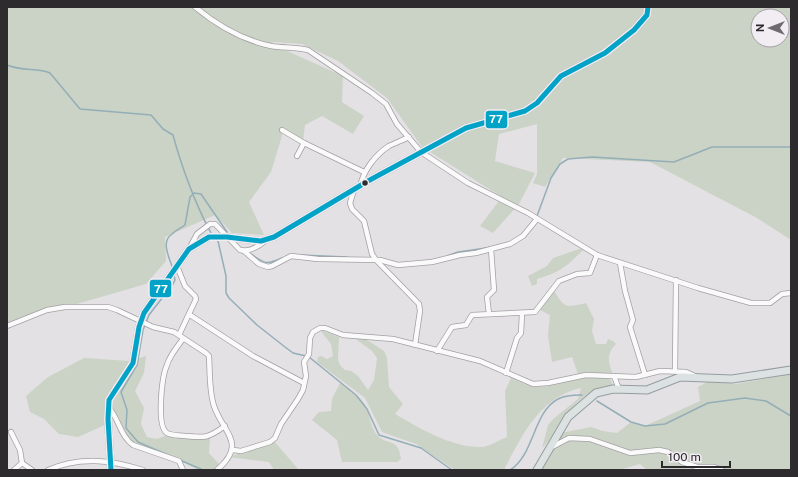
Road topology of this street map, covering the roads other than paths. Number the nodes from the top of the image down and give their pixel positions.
1 (195, 7) edge
2 (648, 7) edge
3 (282, 130) dead end
4 (409, 137) junction
5 (304, 144) junction
6 (421, 152) junction
7 (297, 156) dead end
8 (364, 172) junction
9 (357, 188) junction
10 (535, 218) junction
11 (227, 237) junction
12 (266, 240) junction
13 (189, 249) junction
14 (492, 249) junction
15 (244, 251) junction
16 (597, 255) junction
17 (376, 260) junction
18 (620, 263) junction
19 (174, 269) junction
20 (676, 280) junction
21 (791, 293) edge
22 (489, 314) junction
23 (522, 314) junction
24 (190, 315) junction
25 (143, 323) junction
26 (7, 326) edge
27 (181, 337) junction
28 (415, 345) junction
29 (437, 351) junction
30 (791, 370) edge
31 (675, 371) junction
32 (506, 373) junction
33 (645, 375) junction
34 (614, 376) junction
35 (698, 378) junction
36 (304, 383) junction
37 (619, 390) junction
38 (108, 407) junction
39 (225, 426) junction
40 (11, 432) dead end
41 (550, 448) junction
42 (233, 450) junction
43 (110, 462) junction
44 (22, 464) junction
45 (219, 469) edge
46 (14, 470) edge
47 (32, 470) edge
48 (48, 470) edge
49 (111, 470) edge
50 (143, 470) edge
51 (183, 470) edge
52 (226, 470) edge
53 (537, 470) edge
54 (722, 470) edge

1 - 4 street
2 - 6 main road
3 - 5 street
4 - 6 street
4 - 8 street
5 - 7 street
5 - 8 street
6 - 9 main road
6 - 10 street
8 - 9 street
9 - 12 main road
9 - 17 street
10 - 14 street
10 - 16 street
11 - 12 main road
11 - 13 main road
11 - 13 street
11 - 15 street
12 - 15 street
13 - 19 main road
14 - 17 street
14 - 22 street
15 - 17 street
16 - 18 street
16 - 23 street
17 - 28 street
18 - 20 street
18 - 33 street
19 - 24 street
19 - 25 main road
20 - 21 street
20 - 31 street
22 - 23 street
22 - 29 street
23 - 32 street
24 - 27 street
24 - 36 street
25 - 26 street
25 - 27 street
25 - 38 main road
27 - 39 street
27 - 39 street
28 - 29 street
28 - 36 street
29 - 32 street
30 - 35 main road
31 - 33 street
31 - 35 street
32 - 34 street
33 - 34 street
34 - 37 street
35 - 37 main road
36 - 42 street
37 - 41 main road
38 - 43 main road
38 - 51 street
39 - 42 street
40 - 44 street
41 - 53 main road
41 - 54 street
42 - 45 street
43 - 48 street
43 - 49 main road
43 - 50 street
44 - 46 street
44 - 47 street
45 - 52 street

